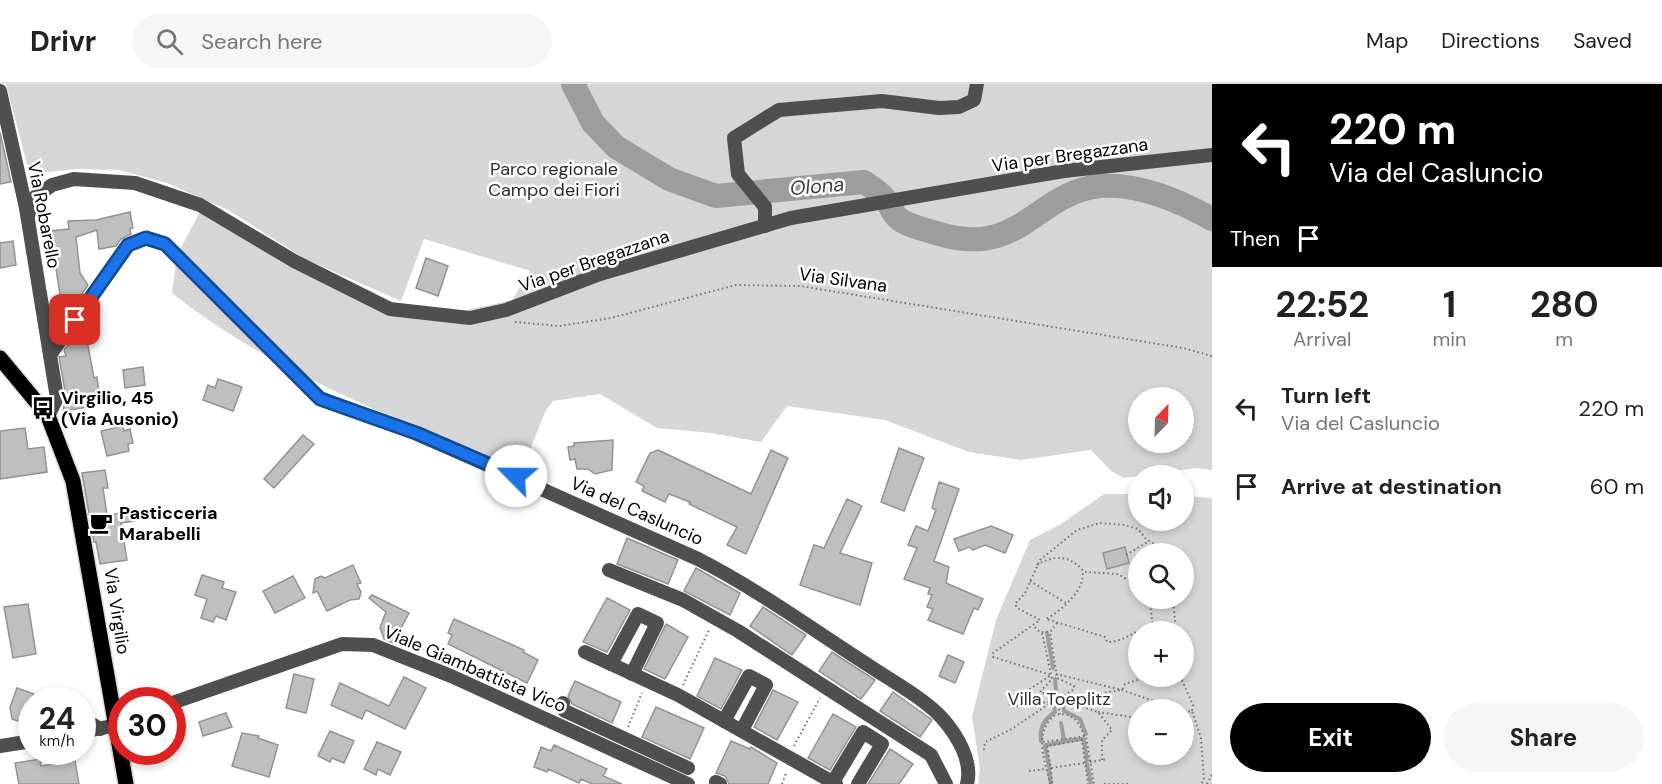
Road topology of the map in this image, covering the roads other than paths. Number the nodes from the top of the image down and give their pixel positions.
1 (977, 84) edge
2 (0, 91) edge
3 (1212, 155) edge
4 (28, 216) junction
5 (765, 226) junction
6 (50, 355) junction
7 (0, 358) edge
8 (7, 373) edge
9 (48, 416) junction
10 (609, 570) dead end
11 (625, 638) junction
12 (644, 648) junction
13 (585, 652) dead end
14 (611, 664) junction
15 (632, 674) junction
16 (112, 687) edge
17 (186, 698) edge
18 (737, 698) junction
19 (563, 704) dead end
20 (754, 707) junction
21 (724, 721) junction
22 (96, 727) edge
23 (108, 727) edge
24 (100, 729) junction
25 (96, 730) edge
26 (742, 730) junction
27 (625, 734) junction
28 (18, 743) edge
29 (0, 746) edge
30 (617, 753) junction
31 (848, 756) junction
32 (124, 765) edge
33 (688, 768) dead end
34 (868, 768) junction
35 (835, 783) edge
36 (126, 784) edge
37 (688, 784) edge
38 (858, 784) edge
39 (946, 784) edge
40 (967, 784) edge

1 - 5 street
2 - 4 street, Via Robarello
3 - 5 street, Via per Bregazzana
4 - 5 street, Via per Bregazzana
4 - 6 street, Via Robarello
6 - 9 street, Via Robarello
6 - 40 street, Via del Casluncio
7 - 8 main road, Via Virgilio
8 - 9 main road, Via Virgilio
9 - 16 main road, Via Virgilio
10 - 39 street
11 - 12 street
11 - 12 street
11 - 14 street
12 - 15 street
13 - 14 street
14 - 15 street
15 - 21 street
17 - 30 street, Viale Giambattista Vico
18 - 20 street
18 - 20 street
18 - 21 street
19 - 27 street
20 - 26 street
21 - 26 street
22 - 24 street
23 - 24 street
24 - 25 street
26 - 35 street
27 - 30 street
27 - 33 street
28 - 29 street
30 - 37 street, Viale Giambattista Vico
31 - 34 street
31 - 34 street
31 - 35 street
32 - 36 main road, Via Virgilio
34 - 38 street

